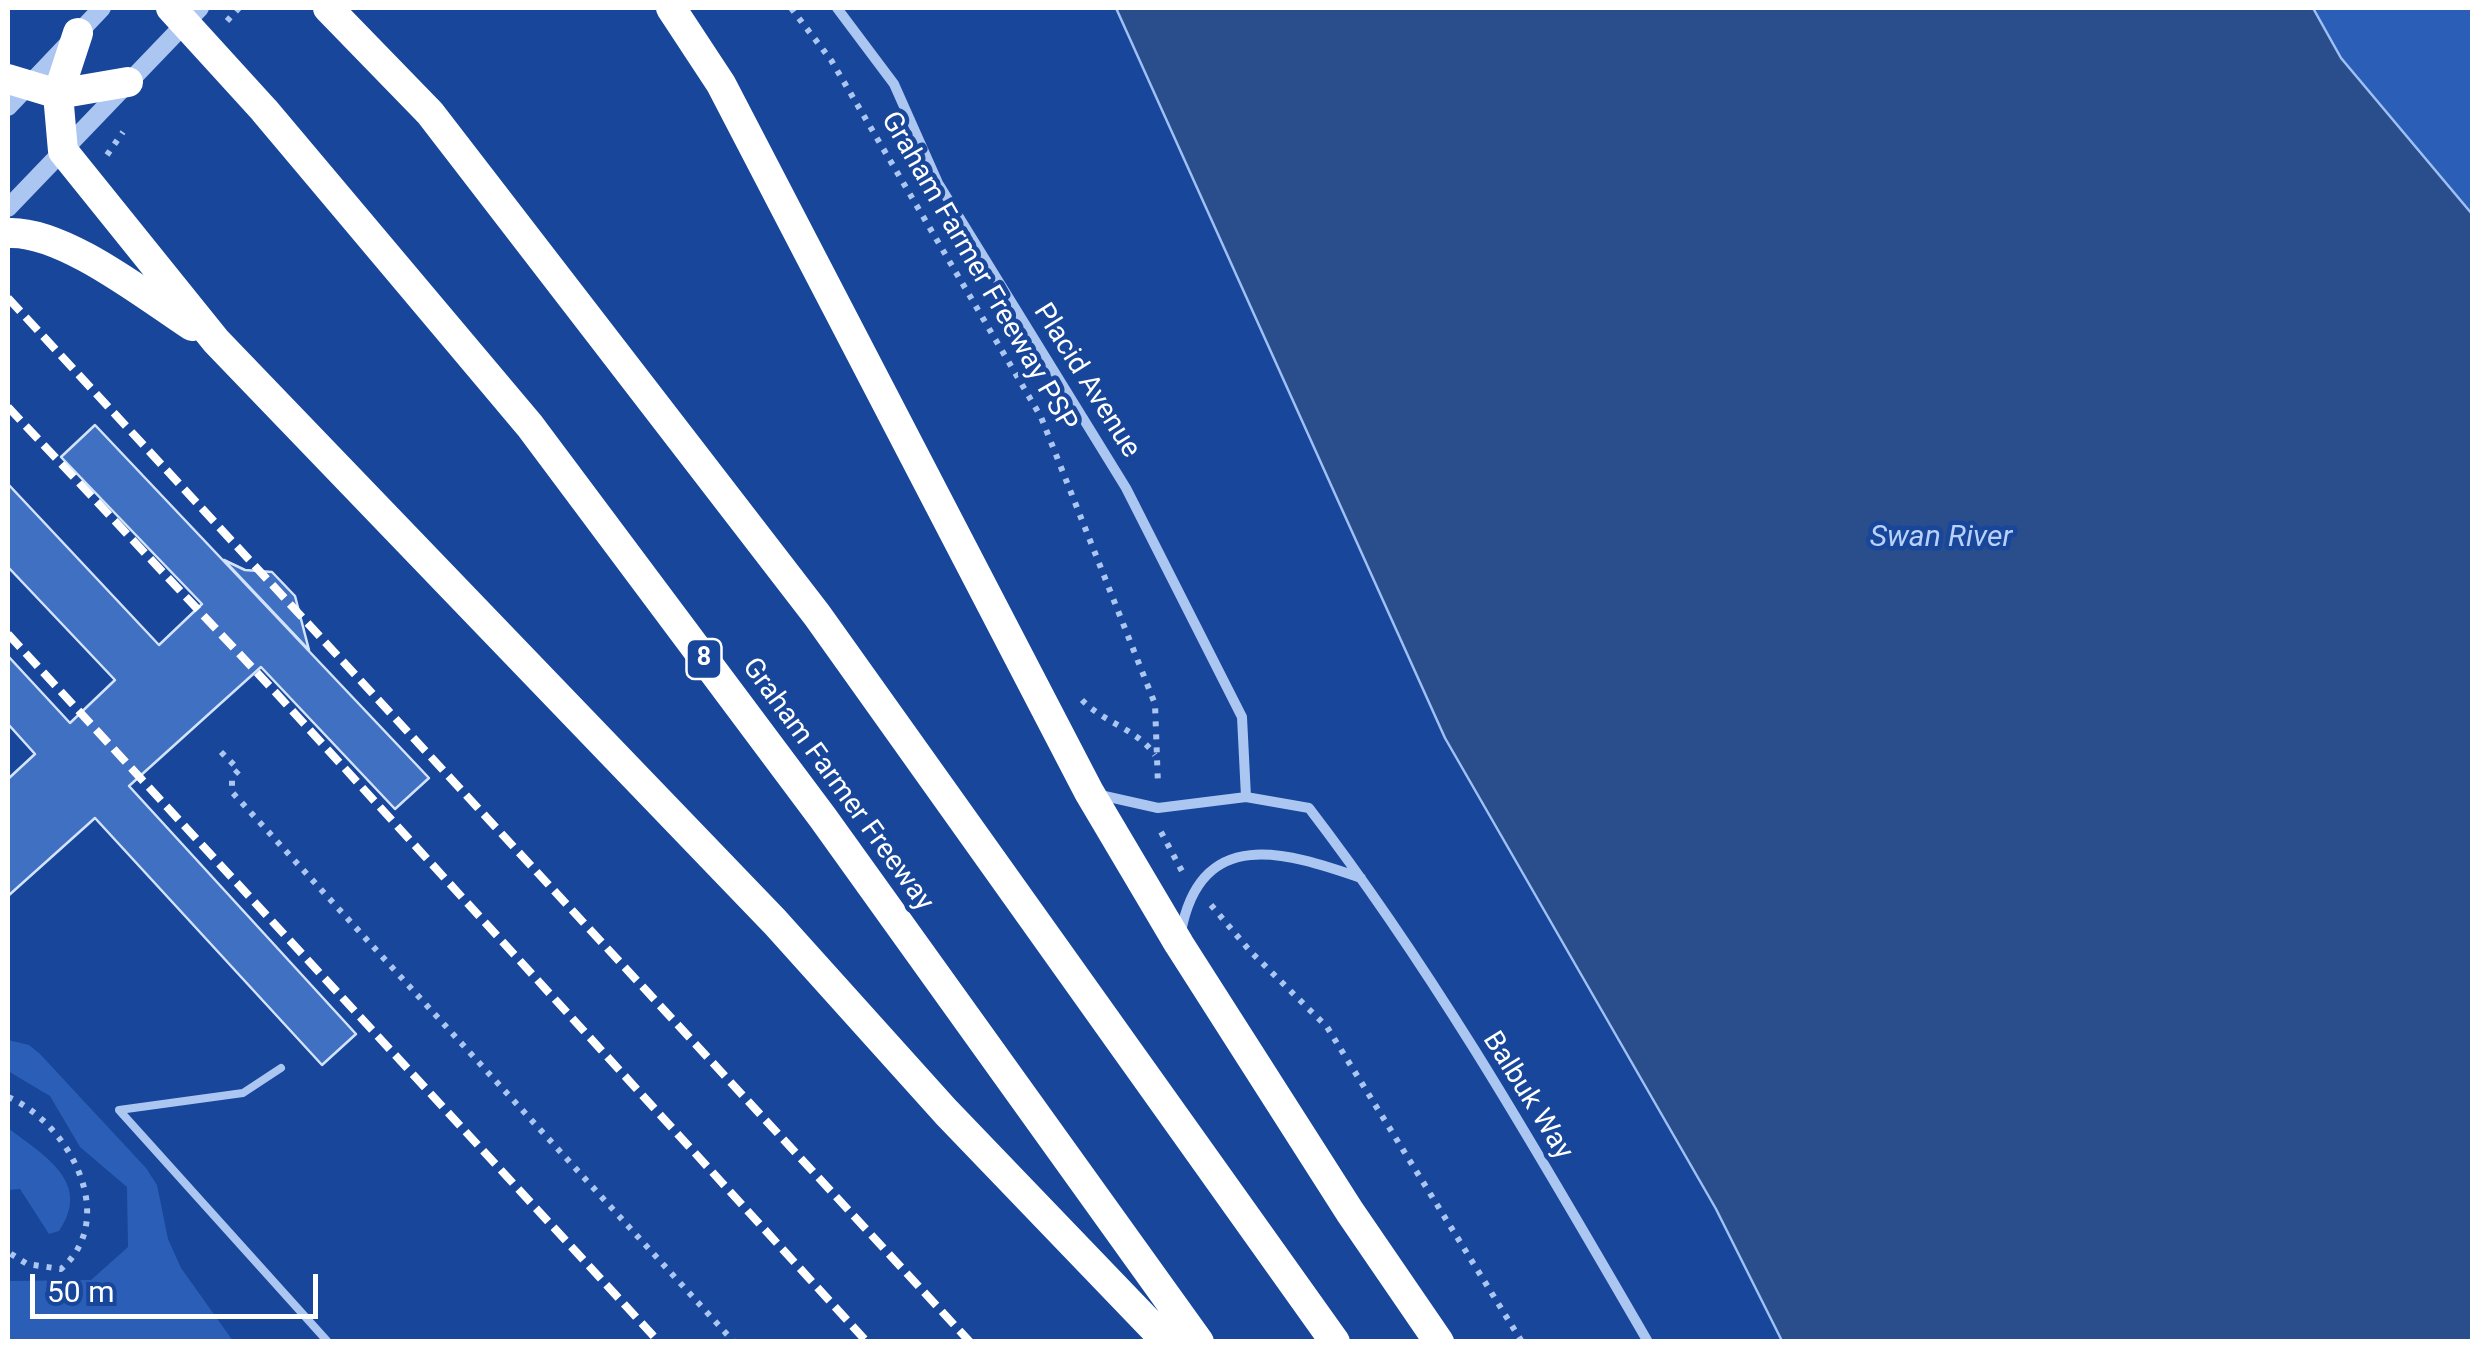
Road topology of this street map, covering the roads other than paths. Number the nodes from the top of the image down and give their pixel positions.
1 (102, 8) edge
2 (171, 8) edge
3 (200, 8) edge
4 (328, 8) edge
5 (671, 8) edge
6 (837, 8) edge
7 (78, 32) junction
8 (128, 82) junction
9 (14, 91) edge
10 (58, 94) junction
11 (63, 151) junction
12 (8, 208) edge
13 (8, 234) edge
14 (216, 341) junction
15 (1089, 792) junction
16 (1246, 797) junction
17 (1362, 878) junction
18 (1179, 944) junction
19 (281, 1068) dead end
20 (328, 1342) edge
21 (1167, 1342) edge
22 (1200, 1342) edge
23 (1335, 1342) edge
24 (1439, 1342) edge
25 (1648, 1342) edge

1 - 7 street
2 - 22 highway, Graham Farmer Freeway / 8
3 - 8 street
4 - 23 highway
5 - 15 highway
6 - 16 street, Placid Avenue
7 - 9 street
7 - 10 highway
8 - 10 highway
8 - 11 street
9 - 10 highway
10 - 11 highway
11 - 12 street
11 - 14 highway
13 - 14 highway
14 - 21 highway
15 - 16 street, Balbuk Way
15 - 18 highway
16 - 17 street, Balbuk Way
17 - 18 street
17 - 25 street, Balbuk Way
18 - 24 highway
19 - 20 lane

